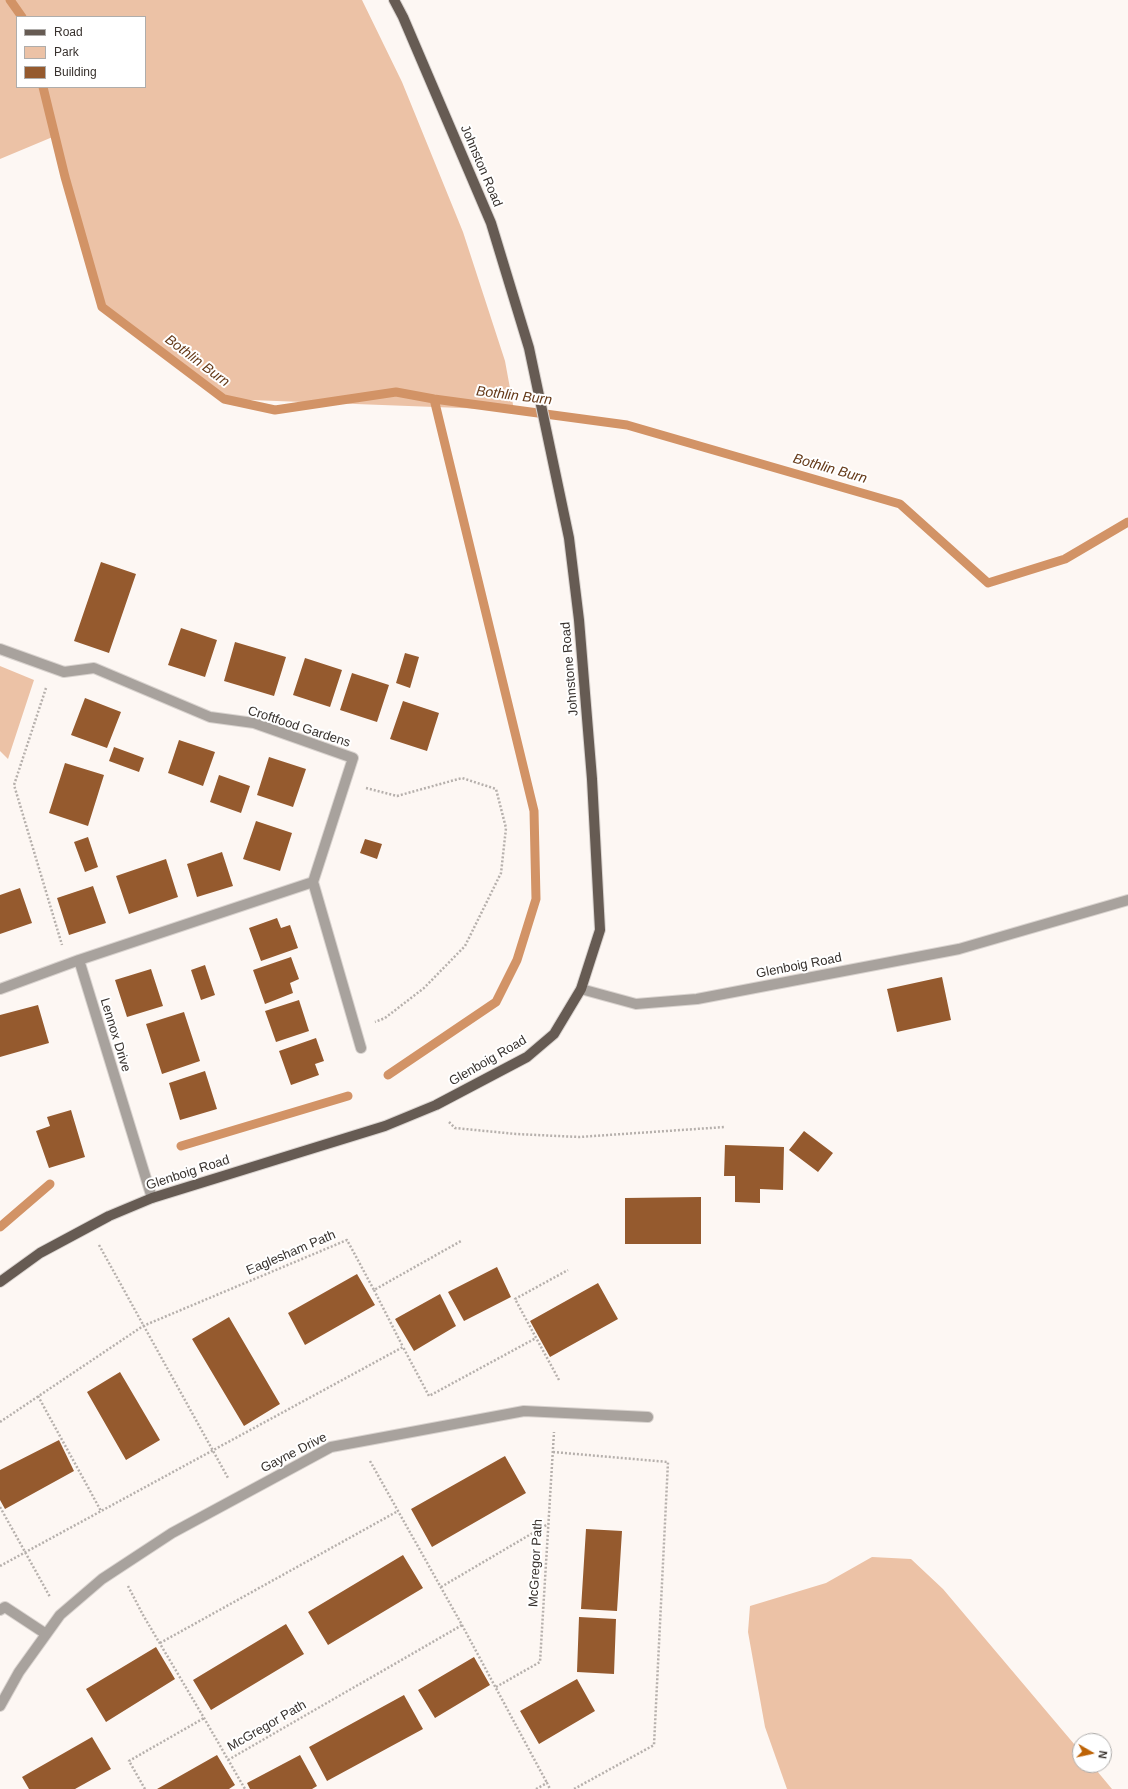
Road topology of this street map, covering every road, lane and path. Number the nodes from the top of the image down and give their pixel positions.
1 (394, 0) edge
2 (529, 348) joint
3 (0, 649) edge
4 (52, 668) junction
5 (346, 783) junction
6 (312, 882) junction
7 (1128, 900) edge
8 (79, 960) junction
9 (68, 964) junction
10 (0, 989) edge
11 (581, 989) junction
12 (356, 1029) junction
13 (361, 1048) dead end
14 (436, 1105) junction
15 (725, 1127) dead end
16 (152, 1198) junction
17 (89, 1227) junction
18 (461, 1241) dead end
19 (568, 1270) dead end
20 (0, 1282) edge
21 (374, 1290) junction
22 (143, 1326) junction
23 (536, 1338) junction
24 (402, 1347) junction
25 (559, 1380) dead end
26 (38, 1396) junction
27 (555, 1413) junction
28 (648, 1417) dead end
29 (0, 1422) edge
30 (359, 1442) junction
31 (212, 1451) junction
32 (552, 1452) junction
33 (239, 1497) junction
34 (0, 1506) edge
35 (101, 1511) junction
36 (398, 1511) junction
37 (548, 1524) junction
38 (25, 1553) junction
39 (0, 1566) edge
40 (118, 1568) junction
41 (441, 1587) junction
42 (0, 1610) edge
43 (60, 1615) junction
44 (462, 1625) junction
45 (46, 1634) junction
46 (160, 1643) junction
47 (496, 1687) junction
48 (0, 1706) edge
49 (204, 1718) junction
50 (228, 1760) junction
51 (547, 1783) junction
52 (145, 1789) edge
53 (245, 1789) edge
54 (536, 1789) edge
55 (550, 1789) edge
56 (574, 1789) edge

1 - 2 main road, Johnston Road
2 - 11 main road, Johnstone Road
3 - 4 street, Croftfood Gardens
4 - 5 street, Croftfood Gardens
4 - 9 path
5 - 6 street, Croftfood Gardens
5 - 12 path
6 - 8 street
6 - 12 street
7 - 11 street, Glenboig Road
8 - 9 street
8 - 16 street, Lennox Drive
9 - 10 street
11 - 14 main road, Glenboig Road
12 - 13 street
14 - 15 path
14 - 16 main road, Glenboig Road
16 - 17 main road, Glenboig Road
17 - 20 main road, Glenboig Road
17 - 22 path
18 - 21 path
19 - 23 path
21 - 22 path, Eaglesham Path
21 - 24 path
22 - 26 path, Eaglesham Path
22 - 31 path
23 - 24 path
23 - 25 path
24 - 31 path
26 - 29 path, Eaglesham Path
26 - 35 path
27 - 28 street, Gayne Drive
27 - 30 street, Gayne Drive
27 - 32 path, McGregor Path
30 - 33 street, Gayne Drive
30 - 36 path
31 - 33 path
31 - 35 path
32 - 37 path, McGregor Path
32 - 56 path
33 - 40 street, Gayne Drive
34 - 38 path
35 - 38 path
36 - 41 path
36 - 46 path
37 - 41 path
37 - 47 path, McGregor Path
38 - 39 path
38 - 43 path
40 - 43 street, Gayne Drive
40 - 46 path
41 - 44 path
42 - 45 street
43 - 45 street, Gayne Drive
44 - 47 path
44 - 50 path, McGregor Path
45 - 48 street, Gayne Drive
46 - 49 path
47 - 51 path
49 - 50 path
49 - 52 path
50 - 53 path
51 - 54 path
51 - 55 path

